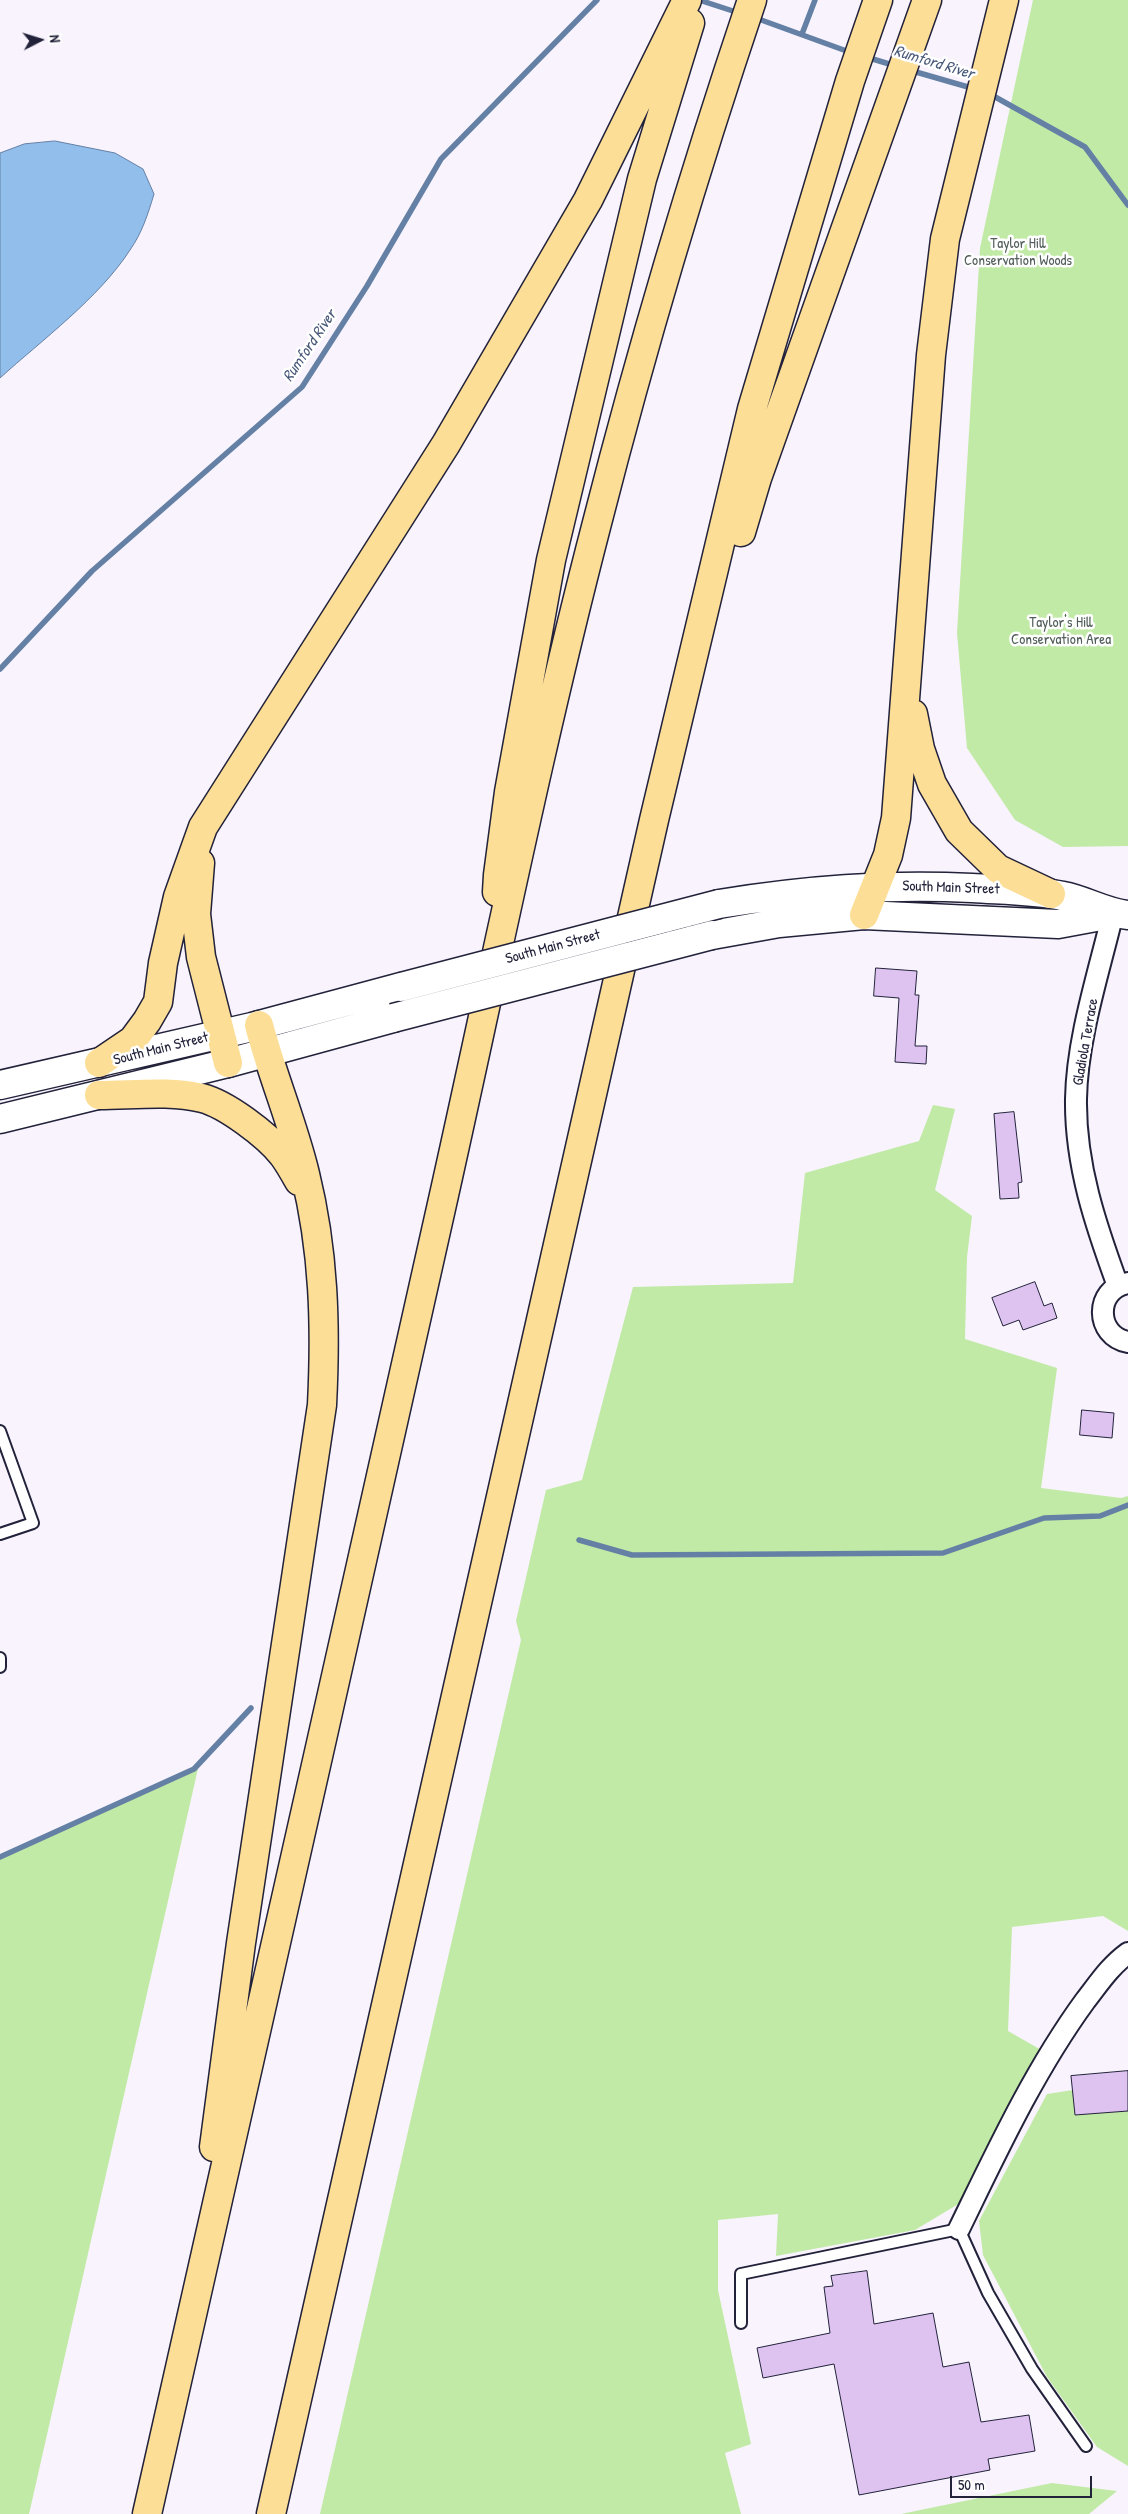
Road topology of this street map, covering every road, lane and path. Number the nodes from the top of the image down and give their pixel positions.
1 (752, 0) edge
2 (878, 0) edge
3 (927, 0) edge
4 (1004, 0) edge
5 (688, 10) edge
6 (909, 646) junction
7 (654, 820) junction
8 (203, 827) junction
9 (876, 888) junction
10 (1051, 894) junction
11 (1121, 914) edge
12 (864, 915) junction
13 (496, 961) junction
14 (259, 1025) junction
15 (220, 1034) junction
16 (266, 1052) junction
17 (99, 1063) junction
18 (228, 1063) junction
19 (0, 1085) edge
20 (99, 1095) junction
21 (0, 1119) edge
22 (310, 1197) junction
23 (1123, 1285) edge
24 (1128, 1342) edge
25 (0, 1431) edge
26 (0, 1534) edge
27 (0, 1658) edge
28 (0, 1667) edge
29 (1128, 1953) edge
30 (959, 2229) junction
31 (193, 2309) junction
32 (741, 2323) dead end
33 (1086, 2446) dead end
34 (147, 2514) edge
35 (271, 2514) edge

1 - 13 highway
2 - 7 highway
3 - 7 highway
4 - 6 highway
5 - 8 highway
5 - 13 highway
6 - 9 highway
6 - 10 highway
7 - 35 highway
8 - 15 highway
8 - 17 highway
9 - 10 main road, South Main Street
9 - 12 highway
9 - 14 main road, South Main Street, bridge
10 - 11 main road, South Main Street
11 - 12 main road, South Main Street
11 - 23 street, Gladiola Terrace
12 - 16 main road, South Main Street, bridge
13 - 31 highway
14 - 15 main road, South Main Street
14 - 16 highway
15 - 17 main road, South Main Street
15 - 18 highway
16 - 18 main road, South Main Street
16 - 22 highway
17 - 19 main road, South Main Street
18 - 20 main road, South Main Street
20 - 21 main road, South Main Street
20 - 22 highway
22 - 31 highway
23 - 24 street, Gladiola Terrace
25 - 26 lane
27 - 28 lane
29 - 30 street
30 - 32 lane
30 - 33 lane
31 - 34 highway

